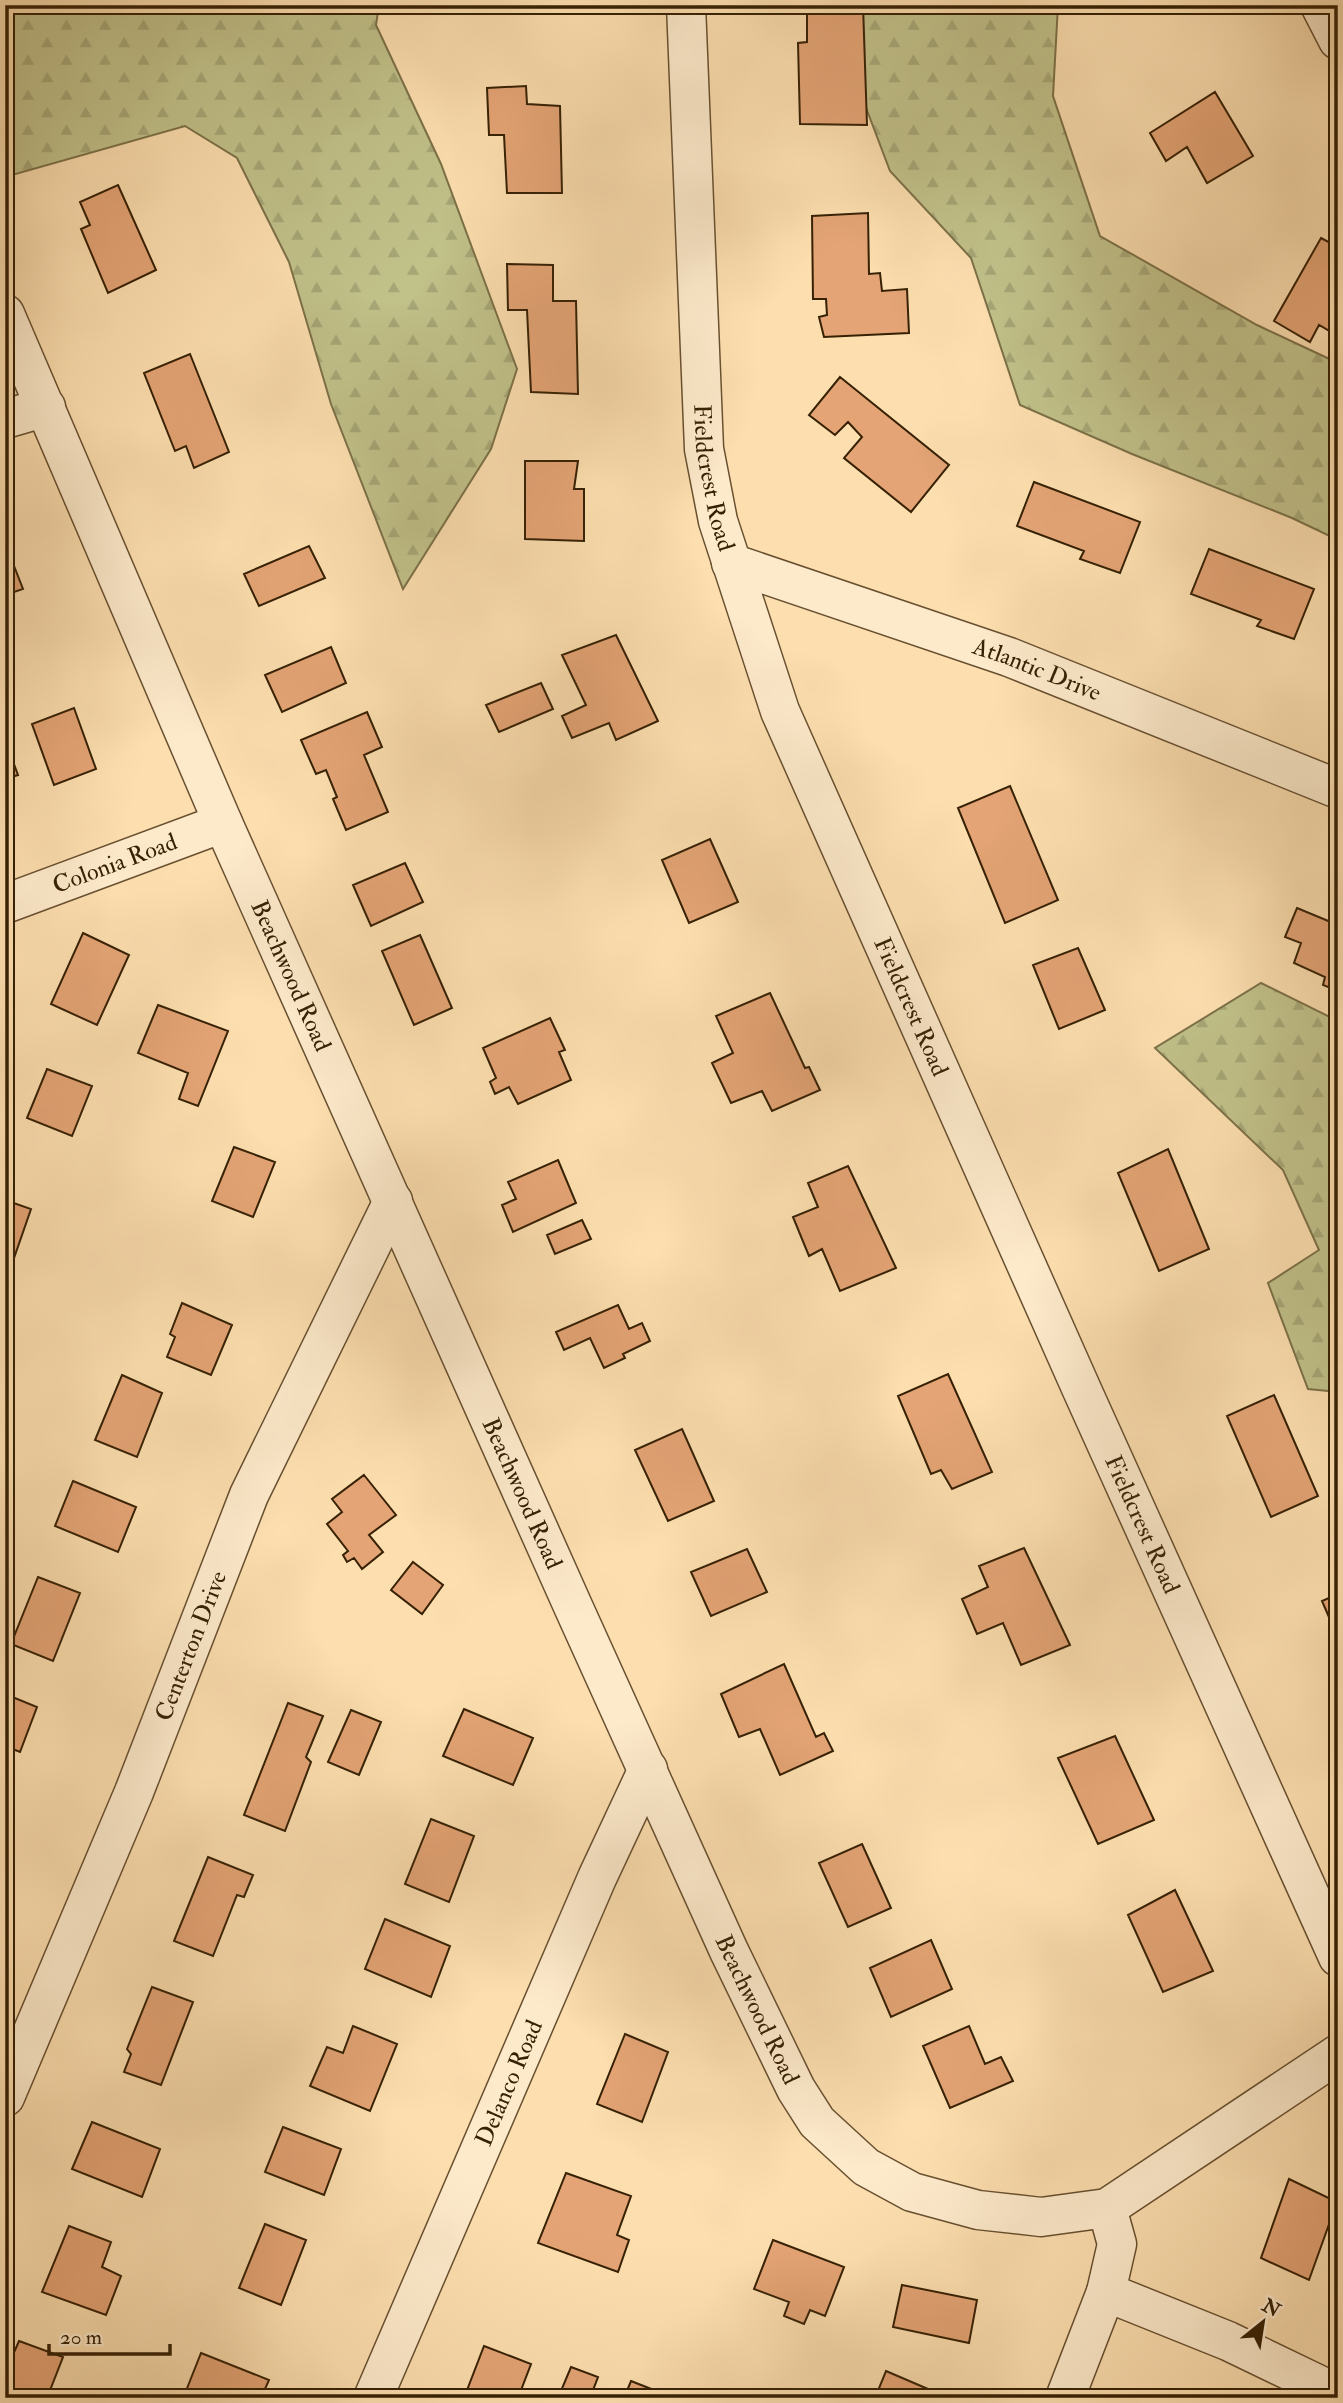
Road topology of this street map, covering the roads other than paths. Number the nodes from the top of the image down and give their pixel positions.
1 (686, 5) edge
2 (1320, 5) edge
3 (1338, 40) edge
4 (5, 314) edge
5 (46, 407) junction
6 (5, 419) edge
7 (731, 563) junction
8 (1338, 789) edge
9 (223, 823) junction
10 (5, 904) edge
11 (393, 1201) junction
12 (648, 1769) junction
13 (1338, 1957) edge
14 (1338, 2054) edge
15 (5, 2097) edge
16 (1107, 2208) junction
17 (1106, 2292) junction
18 (1338, 2394) edge
19 (373, 2398) edge
20 (1065, 2398) edge

1 - 7 street, Fieldcrest Road
2 - 3 street
4 - 5 street, Beachwood Road
5 - 6 street
5 - 9 street, Beachwood Road
7 - 8 street, Atlantic Drive
7 - 13 street, Fieldcrest Road
9 - 10 street, Colonia Road
9 - 11 street, Beachwood Road
11 - 12 street, Beachwood Road
11 - 15 street, Centerton Drive
12 - 16 street, Beachwood Road
12 - 19 street, Delanco Road
14 - 16 street, Beachwood Road
16 - 17 street
17 - 18 street
17 - 20 street

